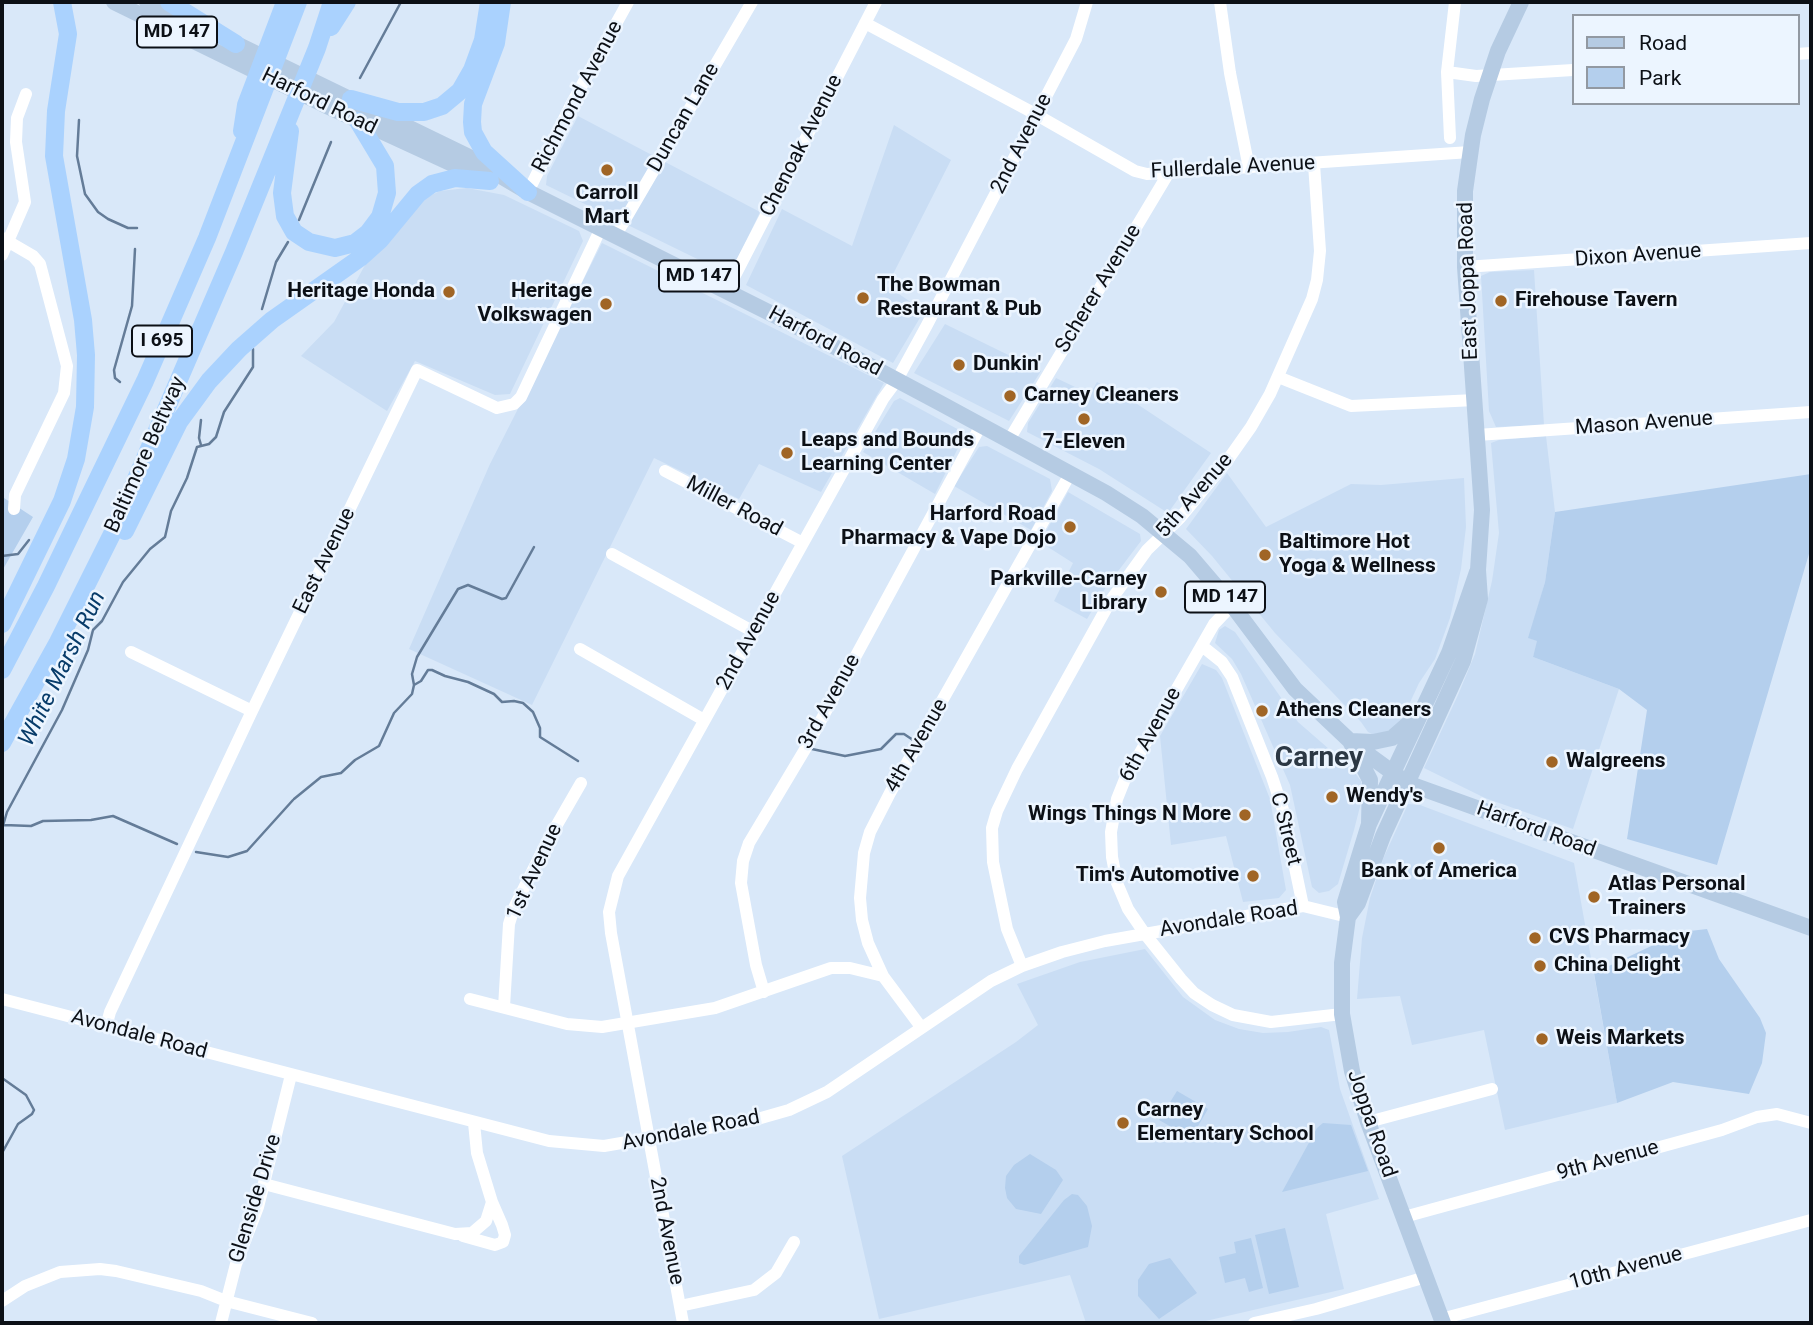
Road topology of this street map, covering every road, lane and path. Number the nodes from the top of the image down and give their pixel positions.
1 (62, 2) edge
2 (114, 2) edge
3 (147, 2) edge
4 (169, 2) edge
5 (285, 2) edge
6 (298, 2) edge
7 (332, 2) edge
8 (347, 2) edge
9 (489, 2) edge
10 (502, 2) edge
11 (628, 2) edge
12 (752, 2) edge
13 (876, 2) edge
14 (1087, 2) edge
15 (1220, 2) edge
16 (1455, 2) edge
17 (1521, 2) edge
18 (865, 23) junction
19 (317, 48) junction
20 (240, 52) junction
21 (1572, 70) edge
22 (1447, 72) junction
23 (1490, 74) junction
24 (26, 94) dead end
25 (344, 95) junction
26 (294, 102) junction
27 (1037, 115) junction
28 (358, 121) junction
29 (1450, 138) dead end
30 (1470, 152) junction
31 (239, 159) junction
32 (1314, 164) junction
33 (1249, 168) junction
34 (1168, 174) junction
35 (490, 181) junction
36 (528, 192) junction
37 (609, 231) junction
38 (5, 240) edge
39 (1811, 243) edge
40 (2, 255) edge
41 (1465, 267) junction
42 (727, 291) junction
43 (1278, 377) junction
44 (897, 380) junction
45 (1475, 400) junction
46 (1811, 412) edge
47 (981, 425) junction
48 (1477, 435) junction
49 (1009, 440) junction
50 (665, 471) dead end
51 (1070, 474) junction
52 (14, 509) dead end
53 (1164, 533) junction
54 (803, 543) junction
55 (612, 554) dead end
56 (1478, 570) junction
57 (1231, 605) junction
58 (2, 624) edge
59 (754, 632) junction
60 (58, 642) junction
61 (1202, 646) junction
62 (580, 649) dead end
63 (131, 652) dead end
64 (2, 670) edge
65 (1426, 705) junction
66 (252, 711) junction
67 (704, 720) junction
68 (1350, 741) junction
69 (2, 743) edge
70 (1400, 779) junction
71 (581, 783) dead end
72 (1369, 824) junction
73 (1303, 906) junction
74 (1348, 917) junction
75 (1811, 928) edge
76 (1145, 934) junction
77 (1022, 966) junction
78 (883, 976) junction
79 (764, 992) junction
80 (2, 999) edge
81 (470, 999) dead end
82 (504, 1007) junction
83 (1342, 1014) junction
84 (628, 1024) junction
85 (106, 1027) junction
86 (921, 1027) junction
87 (292, 1075) junction
88 (1492, 1089) dead end
89 (1368, 1122) junction
90 (474, 1123) junction
91 (1811, 1123) edge
92 (649, 1140) junction
93 (264, 1184) junction
94 (492, 1202) junction
95 (1404, 1217) junction
96 (1811, 1220) edge
97 (456, 1234) junction
98 (794, 1242) dead end
99 (1426, 1277) junction
100 (2, 1301) edge
101 (226, 1301) junction
102 (680, 1306) junction
103 (1442, 1321) edge
104 (221, 1323) edge
105 (312, 1323) edge
106 (683, 1323) edge
107 (1254, 1323) edge

1 - 58 highway
2 - 20 main road, Harford Road / MD 147
3 - 20 main road, Harford Road / MD 147
4 - 20 highway
5 - 31 highway
6 - 31 highway, Baltimore Beltway / I 695
7 - 19 highway, Baltimore Beltway / I 695
8 - 19 highway
9 - 25 highway
10 - 36 highway
11 - 36 street, Richmond Avenue
12 - 37 street, Duncan Lane
13 - 18 street, Chenoak Avenue
14 - 27 street, 2nd Avenue
15 - 33 street
16 - 22 street
17 - 23 main road, East Joppa Road
18 - 27 street, Fullerdale Avenue
18 - 42 street, Chenoak Avenue
19 - 26 highway, Baltimore Beltway / I 695
20 - 25 main road, Harford Road / MD 147
20 - 28 main road, Harford Road / MD 147
21 - 23 street
22 - 23 street
22 - 29 street
23 - 30 main road, East Joppa Road
24 - 38 street
25 - 36 main road, Harford Road / MD 147
26 - 28 highway
26 - 60 highway, Baltimore Beltway / I 695
27 - 34 street, Fullerdale Avenue
27 - 44 street, 2nd Avenue
28 - 35 main road, Harford Road / MD 147
30 - 32 street, Fullerdale Avenue
30 - 41 main road, East Joppa Road
31 - 64 highway, Baltimore Beltway / I 695
32 - 33 street, Fullerdale Avenue
32 - 43 street, 5th Avenue
33 - 34 street, Fullerdale Avenue
34 - 49 street, Scherer Avenue
35 - 36 main road, Harford Road / MD 147
35 - 60 highway
36 - 37 main road, Harford Road / MD 147
37 - 42 main road, Harford Road / MD 147
37 - 66 street, East Avenue
38 - 40 street
38 - 52 street
39 - 41 street, Dixon Avenue
41 - 45 main road, East Joppa Road
42 - 44 main road, Harford Road / MD 147
43 - 45 street
43 - 53 street, 5th Avenue
44 - 47 main road, MD 147
44 - 54 street, 2nd Avenue
45 - 48 main road, East Joppa Road
46 - 48 street, Mason Avenue
47 - 49 main road, MD 147
47 - 79 street, 3rd Avenue
48 - 56 main road, East Joppa Road
49 - 51 main road, MD 147
50 - 54 street, Miller Road
51 - 53 main road, MD 147
51 - 78 street, 4th Avenue
53 - 57 main road, MD 147
53 - 77 street, 5th Avenue
54 - 59 street, 2nd Avenue
55 - 59 street
56 - 65 main road, East Joppa Road
56 - 70 main road, East Joppa Road
57 - 61 street, 6th Avenue
57 - 68 main road, MD 147
59 - 67 street, 2nd Avenue
60 - 69 highway, Baltimore Beltway / I 695
61 - 73 street, C Street
61 - 76 street, 6th Avenue
62 - 67 street
63 - 66 street
65 - 68 main road
65 - 70 main road, East Joppa Road
66 - 85 street, East Avenue
67 - 84 street, 2nd Avenue
68 - 70 main road, Harford Road / MD 147
68 - 72 main road
70 - 72 main road, Joppa Road
70 - 74 main road, Joppa Road
70 - 75 main road, Harford Road / MD 147
71 - 82 street, 1st Avenue
72 - 74 main road, Joppa Road
73 - 74 street, Avondale Road
73 - 76 street, Avondale Road
74 - 83 main road, Joppa Road
76 - 77 street, Avondale Road
76 - 83 street, 6th Avenue
77 - 86 street, Avondale Road
78 - 79 street
78 - 86 street, 4th Avenue
79 - 84 street
80 - 85 street, Avondale Road
81 - 82 street
82 - 84 street
83 - 89 main road, Joppa Road
84 - 92 street, 2nd Avenue
85 - 87 street, Avondale Road
86 - 92 street, Avondale Road
87 - 90 street, Avondale Road
87 - 93 street, Glenside Drive
88 - 89 street
89 - 95 main road, Joppa Road
90 - 92 street, Avondale Road
90 - 94 street
91 - 95 street, 9th Avenue
92 - 102 street, 2nd Avenue
93 - 97 street
93 - 101 street, Glenside Drive
94 - 97 street
94 - 97 street
95 - 99 main road, Joppa Road
96 - 103 street, 10th Avenue
98 - 102 street
99 - 103 main road, Joppa Road
99 - 107 street
100 - 101 street
101 - 104 street, Glenside Drive
101 - 105 street
102 - 106 street, 2nd Avenue

